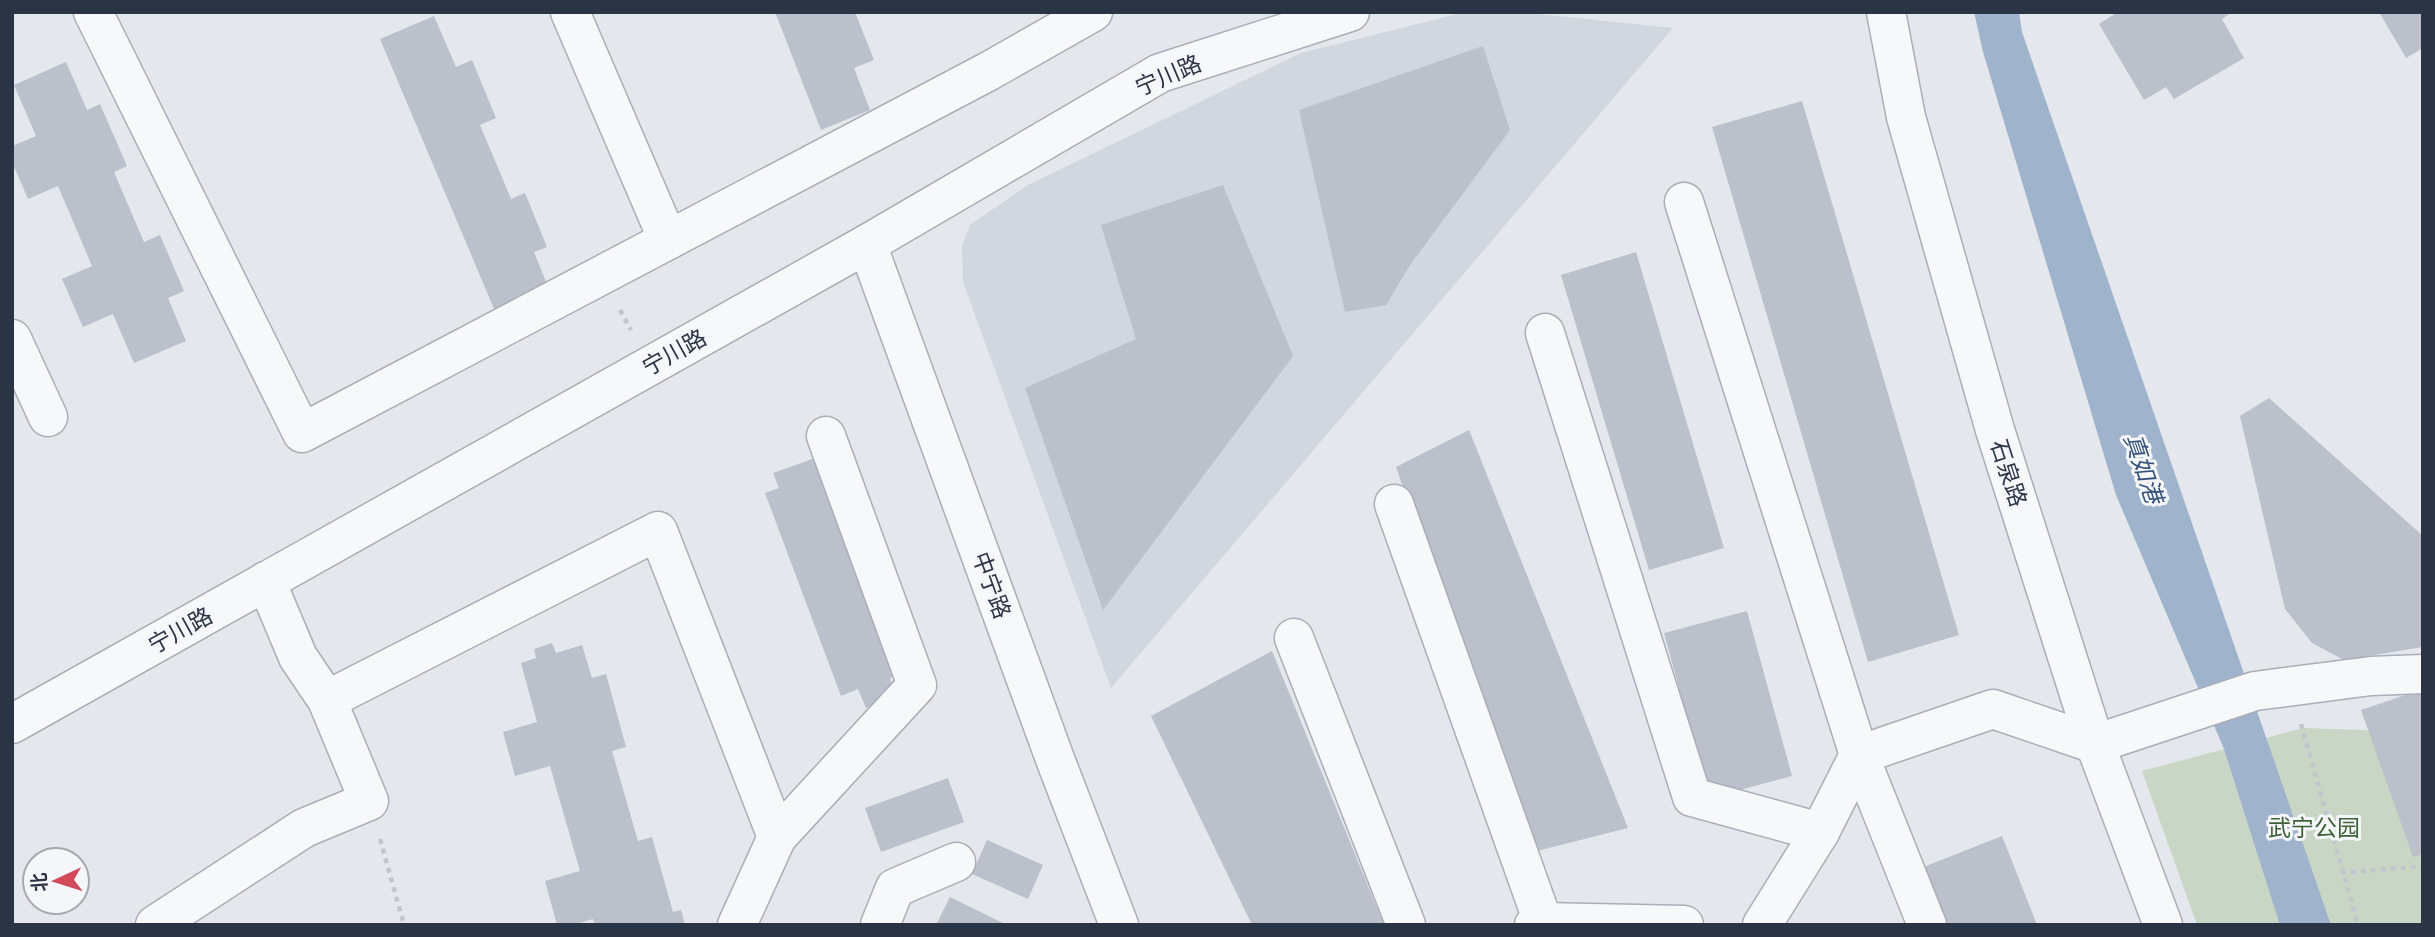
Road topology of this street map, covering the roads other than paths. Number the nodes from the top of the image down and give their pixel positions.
1 (93, 12) edge
2 (570, 12) edge
3 (1093, 12) edge
4 (1350, 12) edge
5 (1886, 12) edge
6 (1684, 202) dead end
7 (668, 240) junction
8 (867, 244) junction
9 (1545, 333) dead end
10 (12, 339) edge
11 (48, 417) dead end
12 (826, 436) dead end
13 (1394, 504) dead end
14 (266, 581) junction
15 (1294, 638) dead end
16 (2423, 674) edge
17 (327, 700) junction
18 (12, 724) edge
19 (2095, 744) junction
20 (1858, 755) junction
21 (1820, 832) junction
22 (777, 837) junction
23 (956, 862) dead end
24 (1539, 923) edge
25 (155, 925) edge
26 (737, 925) edge
27 (880, 925) edge
28 (1119, 925) edge
29 (1406, 925) edge
30 (1684, 925) edge
31 (1762, 925) edge
32 (1927, 925) edge
33 (2163, 925) edge

1 - 7 street
2 - 7 street
3 - 7 street
4 - 8 street, 宁川路
5 - 19 street, 石泉路
6 - 20 street
8 - 14 street, 宁川路
8 - 28 street, 中宁路
9 - 21 street
10 - 11 street
12 - 22 street
13 - 24 street
14 - 17 street
14 - 18 street, 宁川路
15 - 29 street
16 - 19 street
17 - 22 street
17 - 25 street
19 - 20 street
19 - 33 street, 石泉路
20 - 21 street
20 - 32 street
21 - 31 street
22 - 26 street
23 - 27 street
24 - 30 street

